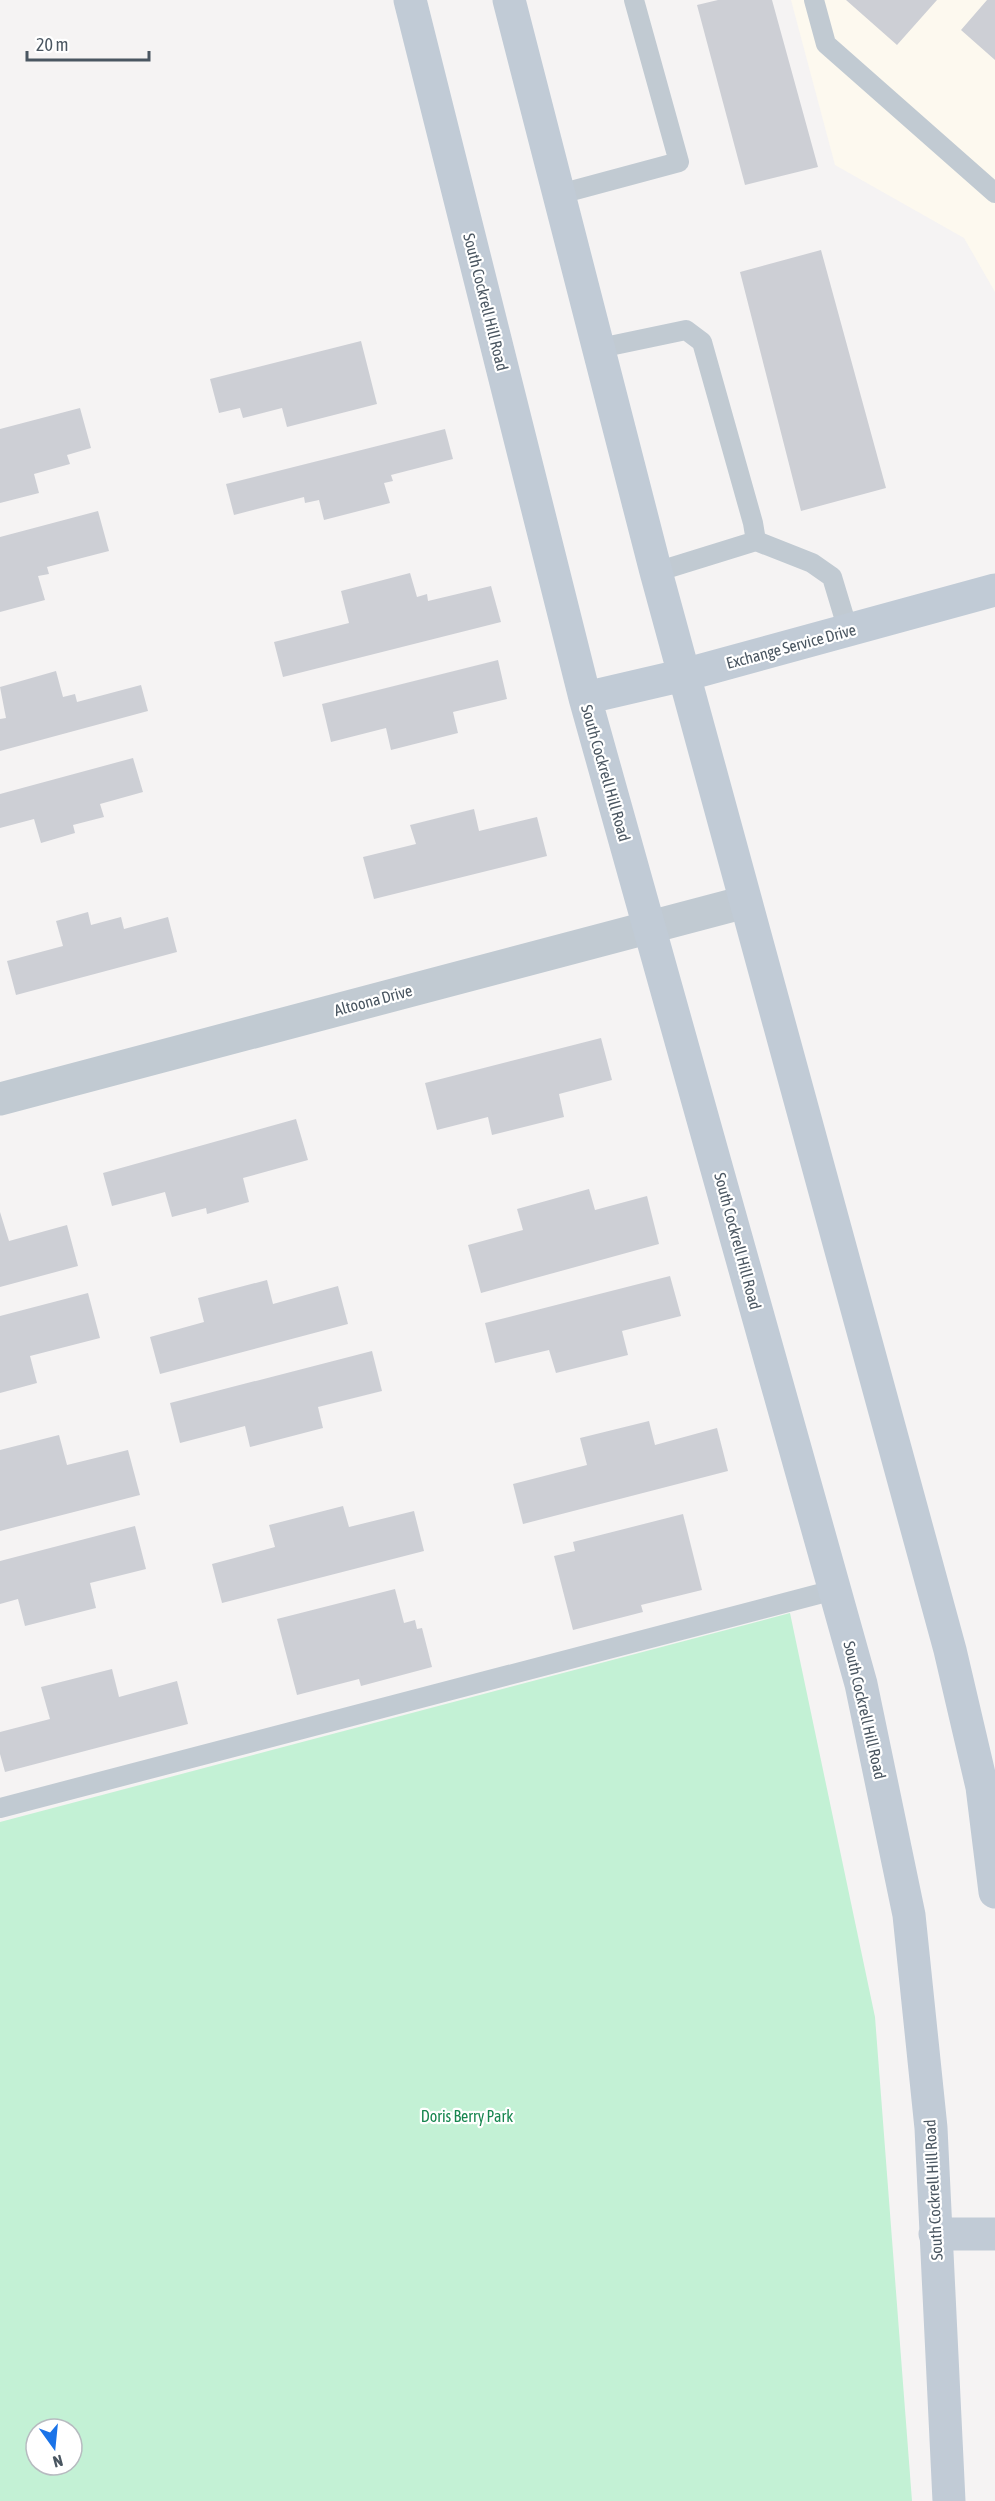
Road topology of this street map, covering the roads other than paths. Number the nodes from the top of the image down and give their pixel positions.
1 (410, 0) edge
2 (509, 0) edge
3 (633, 0) edge
4 (814, 0) edge
5 (995, 193) edge
6 (560, 194) junction
7 (600, 348) junction
8 (756, 541) junction
9 (656, 572) junction
10 (995, 590) edge
11 (849, 630) junction
12 (684, 675) junction
13 (585, 698) junction
14 (745, 902) junction
15 (650, 927) junction
16 (0, 1099) edge
17 (834, 1590) junction
18 (0, 1808) edge
19 (995, 1892) edge
20 (935, 2234) junction
21 (995, 2234) edge
22 (949, 2501) edge

1 - 13 main road, South Cockrell Hill Road
2 - 6 main road
3 - 6 lane
4 - 5 lane
6 - 7 main road
7 - 8 lane
7 - 9 main road
8 - 9 lane
8 - 11 lane
9 - 12 main road
10 - 11 main road, Exchange Service Drive
11 - 12 main road, Exchange Service Drive
12 - 13 main road, Exchange Service Drive
12 - 14 main road
13 - 15 main road, South Cockrell Hill Road
14 - 15 street, Altoona Drive
14 - 19 main road
15 - 16 street, Altoona Drive
15 - 17 main road, South Cockrell Hill Road
17 - 18 lane
17 - 20 main road, South Cockrell Hill Road
20 - 21 main road
20 - 22 main road, South Cockrell Hill Road

